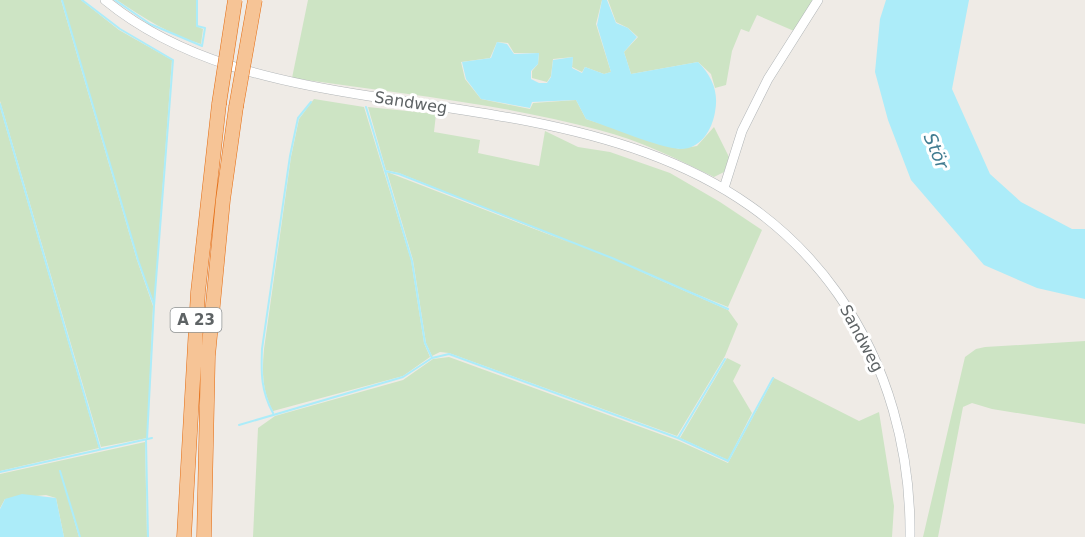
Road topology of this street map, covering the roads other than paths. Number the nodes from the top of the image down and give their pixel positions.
1 (105, 0) edge
2 (236, 0) edge
3 (255, 0) edge
4 (818, 0) edge
5 (724, 188) junction
6 (184, 537) edge
7 (204, 537) edge
8 (910, 537) edge

1 - 5 street, Sandweg
2 - 6 highway, A 23, bridge
3 - 7 highway, A 23, bridge
4 - 5 street
5 - 8 street, Sandweg

